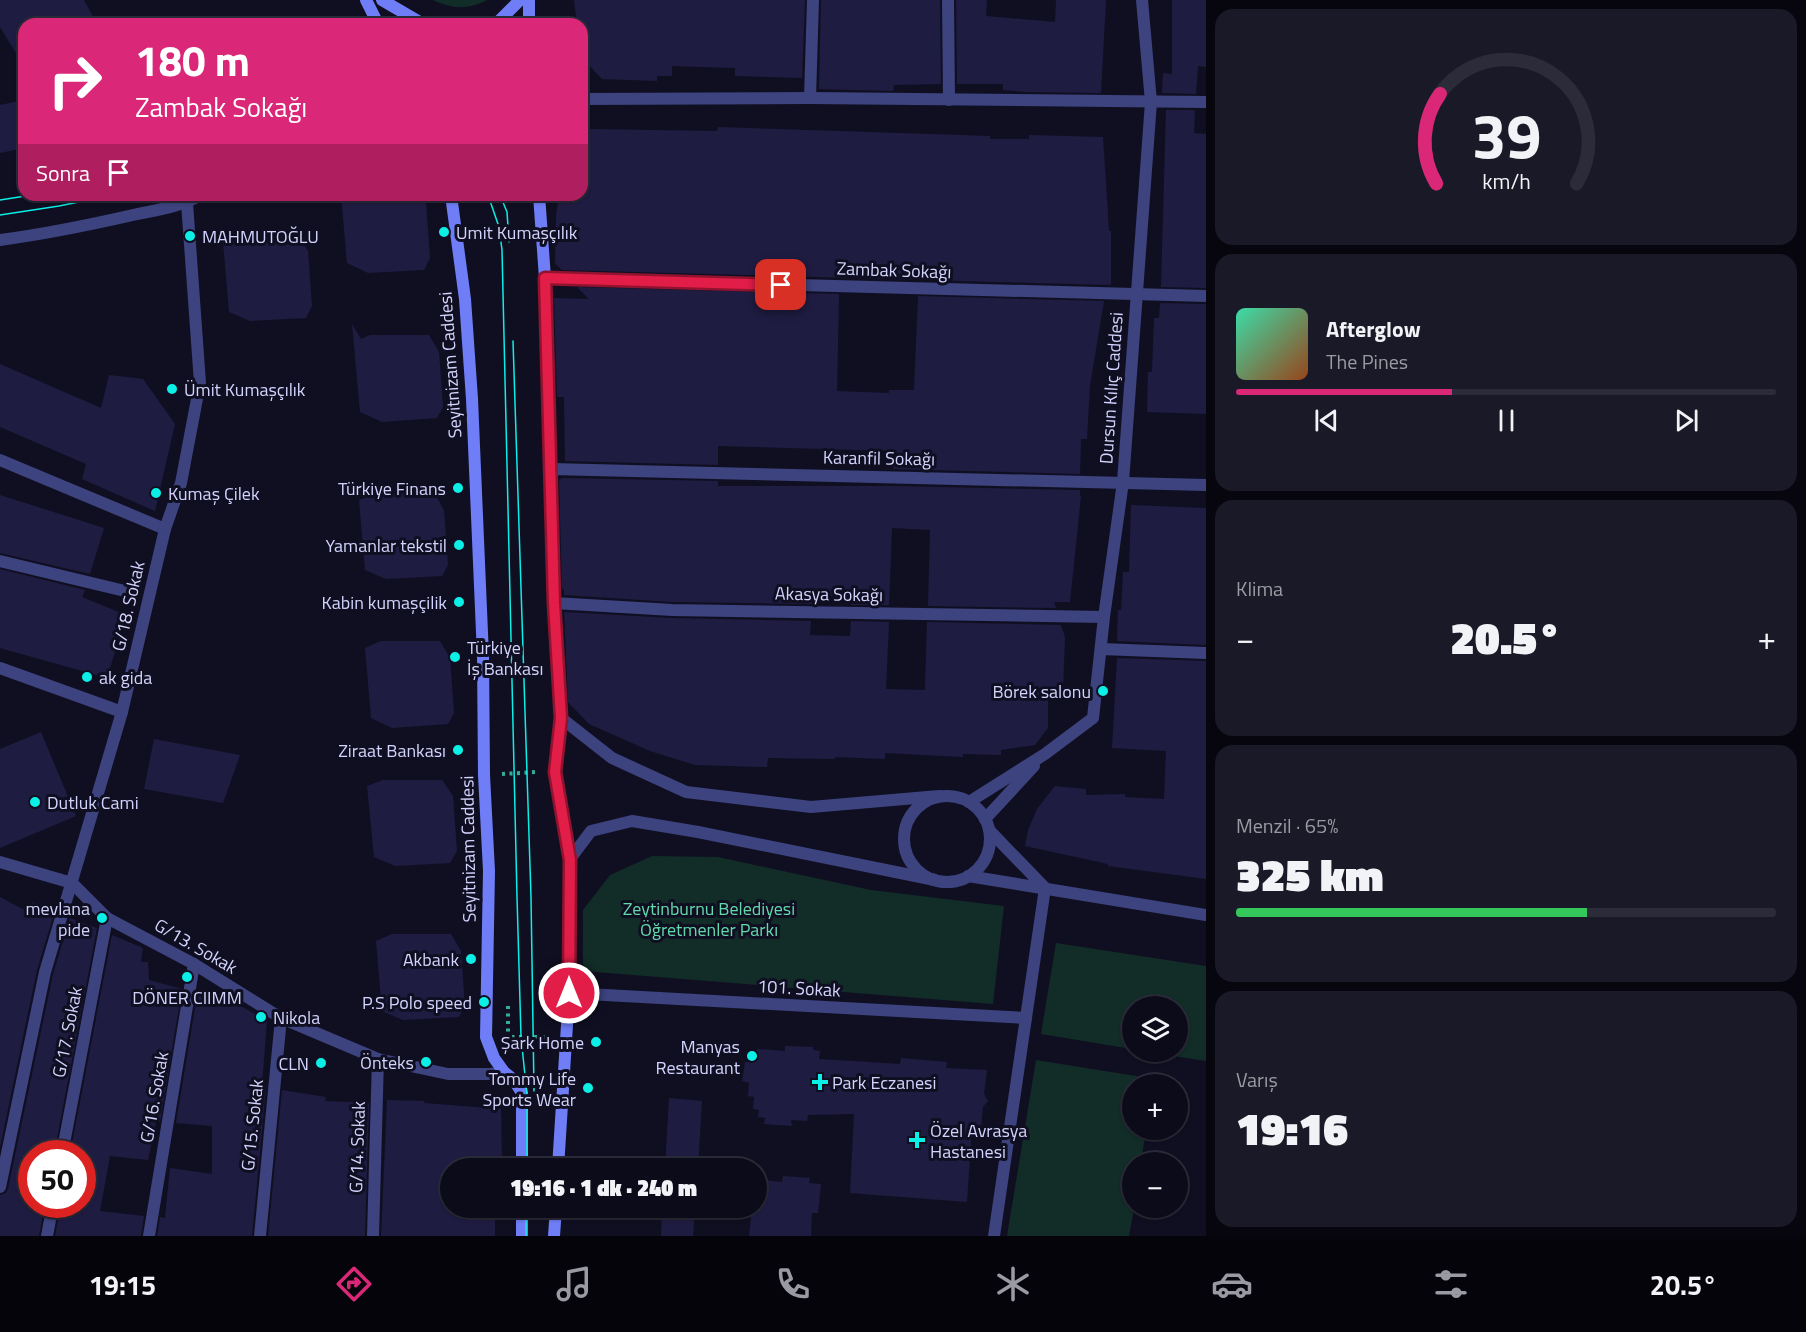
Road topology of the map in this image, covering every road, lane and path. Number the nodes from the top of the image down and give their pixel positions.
1 (366, 0) edge
2 (382, 0) edge
3 (520, 0) edge
4 (529, 0) edge
5 (813, 0) edge
6 (948, 0) edge
7 (1142, 0) edge
8 (375, 18) edge
9 (413, 18) edge
10 (503, 18) edge
11 (530, 18) edge
12 (810, 98) junction
13 (588, 99) edge
14 (949, 100) junction
15 (1151, 102) junction
16 (1206, 102) edge
17 (190, 201) edge
18 (452, 201) edge
19 (539, 201) edge
20 (187, 203) junction
21 (0, 240) edge
22 (545, 278) junction
23 (1136, 294) junction
24 (1206, 296) edge
25 (0, 460) edge
26 (551, 469) junction
27 (1123, 482) junction
28 (1206, 484) edge
29 (165, 529) junction
30 (0, 561) edge
31 (129, 592) dead end
32 (554, 603) junction
33 (1104, 617) junction
34 (1101, 649) junction
35 (1206, 653) edge
36 (0, 668) edge
37 (122, 712) junction
38 (561, 718) junction
39 (1045, 754) junction
40 (521, 773) dead end
41 (505, 774) dead end
42 (939, 796) junction
43 (969, 802) junction
44 (987, 825) junction
45 (570, 860) junction
46 (0, 862) edge
47 (968, 876) junction
48 (934, 880) junction
49 (72, 883) junction
50 (1044, 888) junction
51 (1206, 915) edge
52 (107, 918) junction
53 (194, 964) junction
54 (569, 993) junction
55 (508, 1004) dead end
56 (281, 1018) junction
57 (1026, 1018) junction
58 (486, 1037) junction
59 (567, 1037) junction
60 (508, 1038) junction
61 (508, 1049) dead end
62 (378, 1059) junction
63 (504, 1072) junction
64 (65, 1140) edge
65 (522, 1158) edge
66 (559, 1158) edge
67 (0, 1186) edge
68 (50, 1218) edge
69 (522, 1218) edge
70 (555, 1218) edge
71 (47, 1236) edge
72 (149, 1236) edge
73 (260, 1236) edge
74 (373, 1236) edge
75 (522, 1236) edge
76 (554, 1236) edge
77 (994, 1236) edge

1 - 8 main road
2 - 9 main road
3 - 10 main road
4 - 11 main road
5 - 12 street
6 - 14 street
7 - 15 street, Dursun Kılıç Caddesi
12 - 13 street
12 - 14 street
14 - 15 street
15 - 16 street
15 - 23 street, Dursun Kılıç Caddesi
17 - 20 street
18 - 58 main road, Seyitnizam Caddesi
19 - 22 main road
20 - 21 street
20 - 29 street, G/18. Sokak
22 - 23 street, Zambak Sokağı
22 - 26 main road
23 - 24 street, Zambak Sokağı
23 - 27 street, Dursun Kılıç Caddesi
25 - 29 street
26 - 27 street, Karanfil Sokağı
26 - 32 main road
27 - 28 street, Karanfil Sokağı
27 - 33 street, Dursun Kılıç Caddesi
29 - 37 street, G/18. Sokak
30 - 31 street
32 - 33 street, Akasya Sokağı
32 - 38 main road
33 - 34 street, Dursun Kılıç Caddesi
34 - 35 street
34 - 39 street, Dursun Kılıç Caddesi
36 - 37 street
37 - 49 street, G/18. Sokak
38 - 42 street
38 - 45 main road
39 - 43 street, Dursun Kılıç Caddesi
39 - 44 street, Dursun Kılıç Caddesi
40 - 41 path
42 - 43 street
42 - 48 street
43 - 44 street
44 - 47 street
44 - 50 street
45 - 48 street
45 - 54 main road
46 - 49 street, G/13. Sokak
47 - 48 street
47 - 50 street
49 - 52 street, G/13. Sokak
49 - 67 street, G/18. Sokak
50 - 51 street
50 - 57 street
52 - 53 street, G/13. Sokak
52 - 64 street, G/17. Sokak
53 - 56 street, G/13. Sokak
53 - 72 street, G/16. Sokak
54 - 57 street, 101. Sokak
54 - 59 main road
55 - 60 path
56 - 62 street, G/13. Sokak
56 - 73 street, G/15. Sokak
57 - 77 street
58 - 60 path
58 - 63 main road, Seyitnizam Caddesi
59 - 60 path
59 - 66 main road
60 - 61 path
62 - 63 street, G/13. Sokak
62 - 74 street, G/14. Sokak
63 - 65 main road, Seyitnizam Caddesi
68 - 71 street
69 - 75 main road
70 - 76 main road

